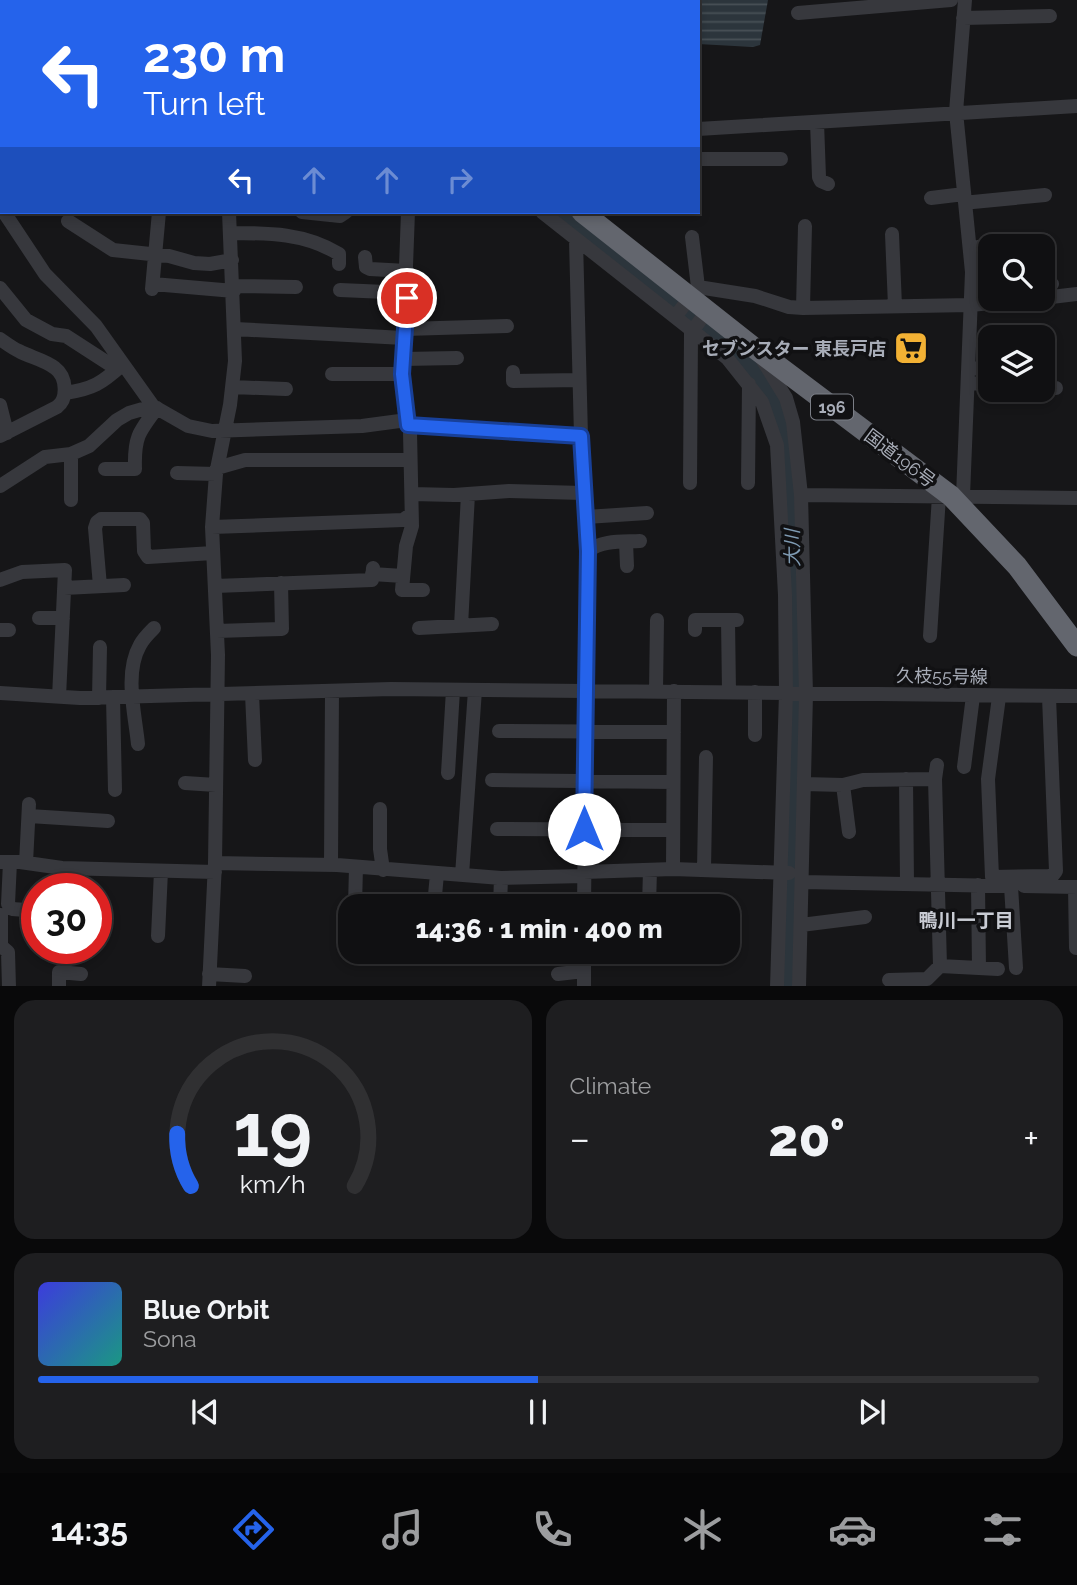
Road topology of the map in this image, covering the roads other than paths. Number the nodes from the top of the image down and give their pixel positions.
1 (951, 0) edge
2 (964, 0) edge
3 (799, 13) dead end
4 (1050, 16) dead end
5 (963, 18) junction
6 (1077, 106) edge
7 (960, 111) junction
8 (817, 122) junction
9 (700, 129) edge
10 (700, 159) edge
11 (781, 159) dead end
12 (828, 184) dead end
13 (1045, 195) dead end
14 (931, 198) dead end
15 (969, 198) junction
16 (6, 214) edge
17 (159, 214) edge
18 (229, 214) edge
19 (321, 214) edge
20 (343, 214) edge
21 (408, 214) edge
22 (550, 214) edge
23 (573, 220) edge
24 (805, 226) dead end
25 (73, 228) dead end
26 (230, 233) junction
27 (892, 234) dead end
28 (692, 237) dead end
29 (576, 240) junction
30 (978, 247) edge
31 (155, 255) junction
32 (365, 257) dead end
33 (616, 258) junction
34 (232, 260) junction
35 (339, 264) dead end
36 (407, 271) junction
37 (296, 287) dead end
38 (0, 288) edge
39 (233, 289) junction
40 (340, 290) dead end
41 (1077, 294) edge
42 (1055, 297) edge
43 (407, 298) junction
44 (978, 304) edge
45 (971, 305) junction
46 (895, 306) junction
47 (803, 308) junction
48 (691, 312) junction
49 (507, 326) dead end
50 (235, 329) junction
51 (404, 334) junction
52 (0, 339) edge
53 (457, 358) dead end
54 (120, 367) junction
55 (403, 367) junction
56 (513, 372) dead end
57 (978, 372) edge
58 (332, 374) dead end
59 (969, 375) junction
60 (978, 379) edge
61 (579, 380) junction
62 (749, 384) junction
63 (232, 387) junction
64 (286, 389) dead end
65 (65, 393) junction
66 (783, 394) junction
67 (0, 405) edge
68 (155, 407) junction
69 (407, 422) junction
70 (225, 431) junction
71 (4, 435) edge
72 (581, 436) junction
73 (71, 454) junction
74 (410, 460) junction
75 (105, 469) dead end
76 (216, 471) junction
77 (177, 473) dead end
78 (690, 483) dead end
79 (748, 483) dead end
80 (0, 486) edge
81 (583, 492) junction
82 (412, 494) junction
83 (468, 494) junction
84 (801, 495) junction
85 (951, 496) junction
86 (1077, 498) edge
87 (71, 500) dead end
88 (647, 513) dead end
89 (410, 516) junction
90 (586, 517) junction
91 (212, 527) junction
92 (588, 551) junction
93 (213, 553) junction
94 (627, 566) dead end
95 (403, 576) junction
96 (0, 580) edge
97 (281, 583) junction
98 (124, 585) dead end
99 (100, 586) junction
100 (215, 586) junction
101 (64, 588) junction
102 (423, 590) dead end
103 (39, 618) dead end
104 (63, 618) junction
105 (657, 620) dead end
106 (492, 624) dead end
107 (461, 626) junction
108 (1060, 626) junction
109 (154, 628) dead end
110 (419, 628) dead end
111 (695, 630) dead end
112 (217, 631) junction
113 (930, 636) dead end
114 (1077, 646) edge
115 (100, 647) dead end
116 (1077, 663) edge
117 (453, 690) junction
118 (475, 690) junction
119 (332, 691) junction
120 (585, 691) junction
121 (656, 691) junction
122 (674, 691) junction
123 (729, 692) junction
124 (754, 692) junction
125 (0, 693) edge
126 (786, 693) junction
127 (252, 694) junction
128 (806, 694) junction
129 (217, 695) junction
130 (973, 696) junction
131 (999, 696) junction
132 (1077, 696) edge
133 (59, 697) junction
134 (133, 697) junction
135 (1049, 697) junction
136 (106, 698) junction
137 (499, 731) dead end
138 (585, 731) junction
139 (674, 732) junction
140 (755, 735) dead end
141 (138, 744) dead end
142 (706, 757) dead end
143 (255, 760) dead end
144 (964, 768) dead end
145 (448, 773) dead end
146 (906, 779) junction
147 (492, 780) dead end
148 (584, 781) junction
149 (673, 782) junction
150 (186, 783) dead end
151 (804, 783) junction
152 (216, 785) junction
153 (843, 785) junction
154 (115, 790) dead end
155 (380, 809) dead end
156 (108, 821) dead end
157 (497, 829) dead end
158 (584, 829) junction
159 (673, 830) junction
160 (849, 832) dead end
161 (5, 862) edge
162 (26, 863) junction
163 (331, 865) junction
164 (356, 867) junction
165 (215, 868) junction
166 (673, 869) junction
167 (383, 870) junction
168 (650, 870) junction
169 (704, 870) junction
170 (161, 871) junction
171 (441, 874) junction
172 (584, 874) junction
173 (794, 874) junction
174 (462, 875) junction
175 (501, 878) junction
176 (907, 883) junction
177 (938, 884) junction
178 (978, 885) junction
179 (1011, 886) junction
180 (1076, 887) edge
181 (355, 894) edge
182 (437, 894) edge
183 (442, 894) edge
184 (500, 894) edge
185 (584, 894) edge
186 (649, 894) edge
187 (21, 909) edge
188 (865, 917) dead end
189 (1, 922) edge
190 (802, 925) junction
191 (158, 936) dead end
192 (1076, 948) edge
193 (1019, 961) dead end
194 (584, 964) edge
195 (940, 966) junction
196 (979, 968) junction
197 (998, 969) dead end
198 (584, 971) junction
199 (81, 974) dead end
200 (558, 974) dead end
201 (245, 976) dead end
202 (209, 980) edge
203 (889, 980) dead end
204 (9, 986) edge
205 (59, 986) edge
206 (584, 986) edge
207 (778, 986) edge
208 (799, 986) edge

1 - 3 street
2 - 5 street
4 - 5 street
5 - 7 street
6 - 7 street
7 - 8 street
7 - 15 street
8 - 9 street
8 - 12 street
10 - 11 street
13 - 15 street
14 - 15 street
15 - 30 street
15 - 45 street
16 - 54 street
17 - 31 street
18 - 26 street
19 - 20 street
21 - 36 street
22 - 23 street
23 - 29 street
23 - 33 highway, 国道196号 / 196
24 - 47 street
25 - 31 street
26 - 34 street
26 - 35 street
27 - 46 street
28 - 48 street
29 - 33 street
29 - 61 street
31 - 34 street
31 - 39 street
32 - 36 street
33 - 48 highway, 国道196号 / 196
34 - 39 street
36 - 43 street
37 - 39 street
38 - 54 street
39 - 50 street
40 - 43 street
41 - 42 street
43 - 51 street
44 - 45 street
45 - 46 street
45 - 59 street
46 - 47 street
47 - 48 street
48 - 62 street
48 - 66 highway, 国道196号 / 196
48 - 78 street
49 - 51 street
50 - 51 street
50 - 63 street
51 - 55 street
52 - 65 street
53 - 55 street
54 - 65 street
54 - 68 street
55 - 58 street
55 - 69 street
56 - 61 street
57 - 59 street
59 - 60 street
59 - 85 street
61 - 72 street
62 - 66 street
62 - 79 street
63 - 64 street
63 - 70 street
65 - 71 street
66 - 84 street
66 - 85 highway, 国道196号 / 196
66 - 126 street
67 - 71 street
68 - 70 street
68 - 73 street
68 - 75 street
69 - 70 street
69 - 72 street
69 - 74 street
70 - 76 street
72 - 81 street
73 - 80 street
73 - 87 street
74 - 76 street
74 - 82 street
76 - 77 street
76 - 91 street
81 - 83 street
81 - 90 street
82 - 83 street
82 - 89 street
83 - 107 street
84 - 85 street
84 - 128 street
85 - 86 street
85 - 108 highway, 国道196号 / 196
85 - 113 street
88 - 90 street
89 - 91 street
89 - 95 street
90 - 92 street
91 - 93 street
92 - 94 street
92 - 120 street
93 - 99 street
93 - 100 street
95 - 97 street
95 - 102 street
96 - 101 street
97 - 100 street
97 - 112 street
98 - 99 street
99 - 101 street
100 - 112 street
101 - 104 street
103 - 104 street
104 - 133 street
105 - 121 street
106 - 107 street
107 - 110 street
108 - 114 highway, 国道196号 / 196
108 - 116 highway, 国道196号 / 196
109 - 134 street
111 - 123 street
112 - 129 street
115 - 136 street
117 - 118 street, 久枝55号線
117 - 119 street, 久枝55号線
117 - 145 street
118 - 120 street, 久枝55号線
118 - 174 street
119 - 127 street, 久枝55号線
119 - 163 street
120 - 121 street, 久枝55号線
120 - 138 street
121 - 122 street, 久枝55号線
122 - 123 street, 久枝55号線
122 - 139 street
123 - 124 street, 久枝55号線
124 - 126 street, 久枝55号線
124 - 140 street
125 - 133 street, 久枝55号線
126 - 128 street, 久枝55号線
126 - 173 street
127 - 129 street, 久枝55号線
127 - 143 street
128 - 130 street, 久枝55号線
128 - 151 street
129 - 134 street, 久枝55号線
129 - 152 street
130 - 131 street, 久枝55号線
130 - 144 street
131 - 135 street, 久枝55号線
131 - 135 street
132 - 135 street, 久枝55号線
133 - 136 street, 久枝55号線
134 - 136 street, 久枝55号線
134 - 141 street
136 - 154 street
137 - 138 street
138 - 139 street
138 - 148 street
139 - 149 street
142 - 169 street
146 - 153 street
146 - 176 street
146 - 177 street
147 - 148 street
148 - 149 street
148 - 158 street
149 - 159 street
150 - 152 street
151 - 153 street
151 - 173 street
152 - 165 street
153 - 160 street
155 - 167 street
156 - 162 street
157 - 158 street
158 - 159 street
158 - 172 street
159 - 166 street
161 - 162 street
161 - 187 street
162 - 170 street
163 - 164 street
163 - 165 street
164 - 167 street
164 - 181 street
165 - 170 street
165 - 202 street
166 - 168 street
166 - 169 street
167 - 171 street
168 - 172 street
168 - 186 street
169 - 173 street
170 - 191 street
171 - 174 street
171 - 182 street
171 - 183 street
172 - 175 street
172 - 185 street
173 - 176 street
173 - 190 street
173 - 207 street
174 - 175 street
175 - 184 street
176 - 177 street
177 - 178 street
177 - 195 street
178 - 179 street
178 - 196 street
179 - 180 street
179 - 193 street
180 - 192 street
188 - 190 street
189 - 204 street
190 - 208 street
194 - 198 street
195 - 196 street
195 - 203 street
196 - 197 street
198 - 200 street
198 - 206 street
199 - 205 street
201 - 202 street

